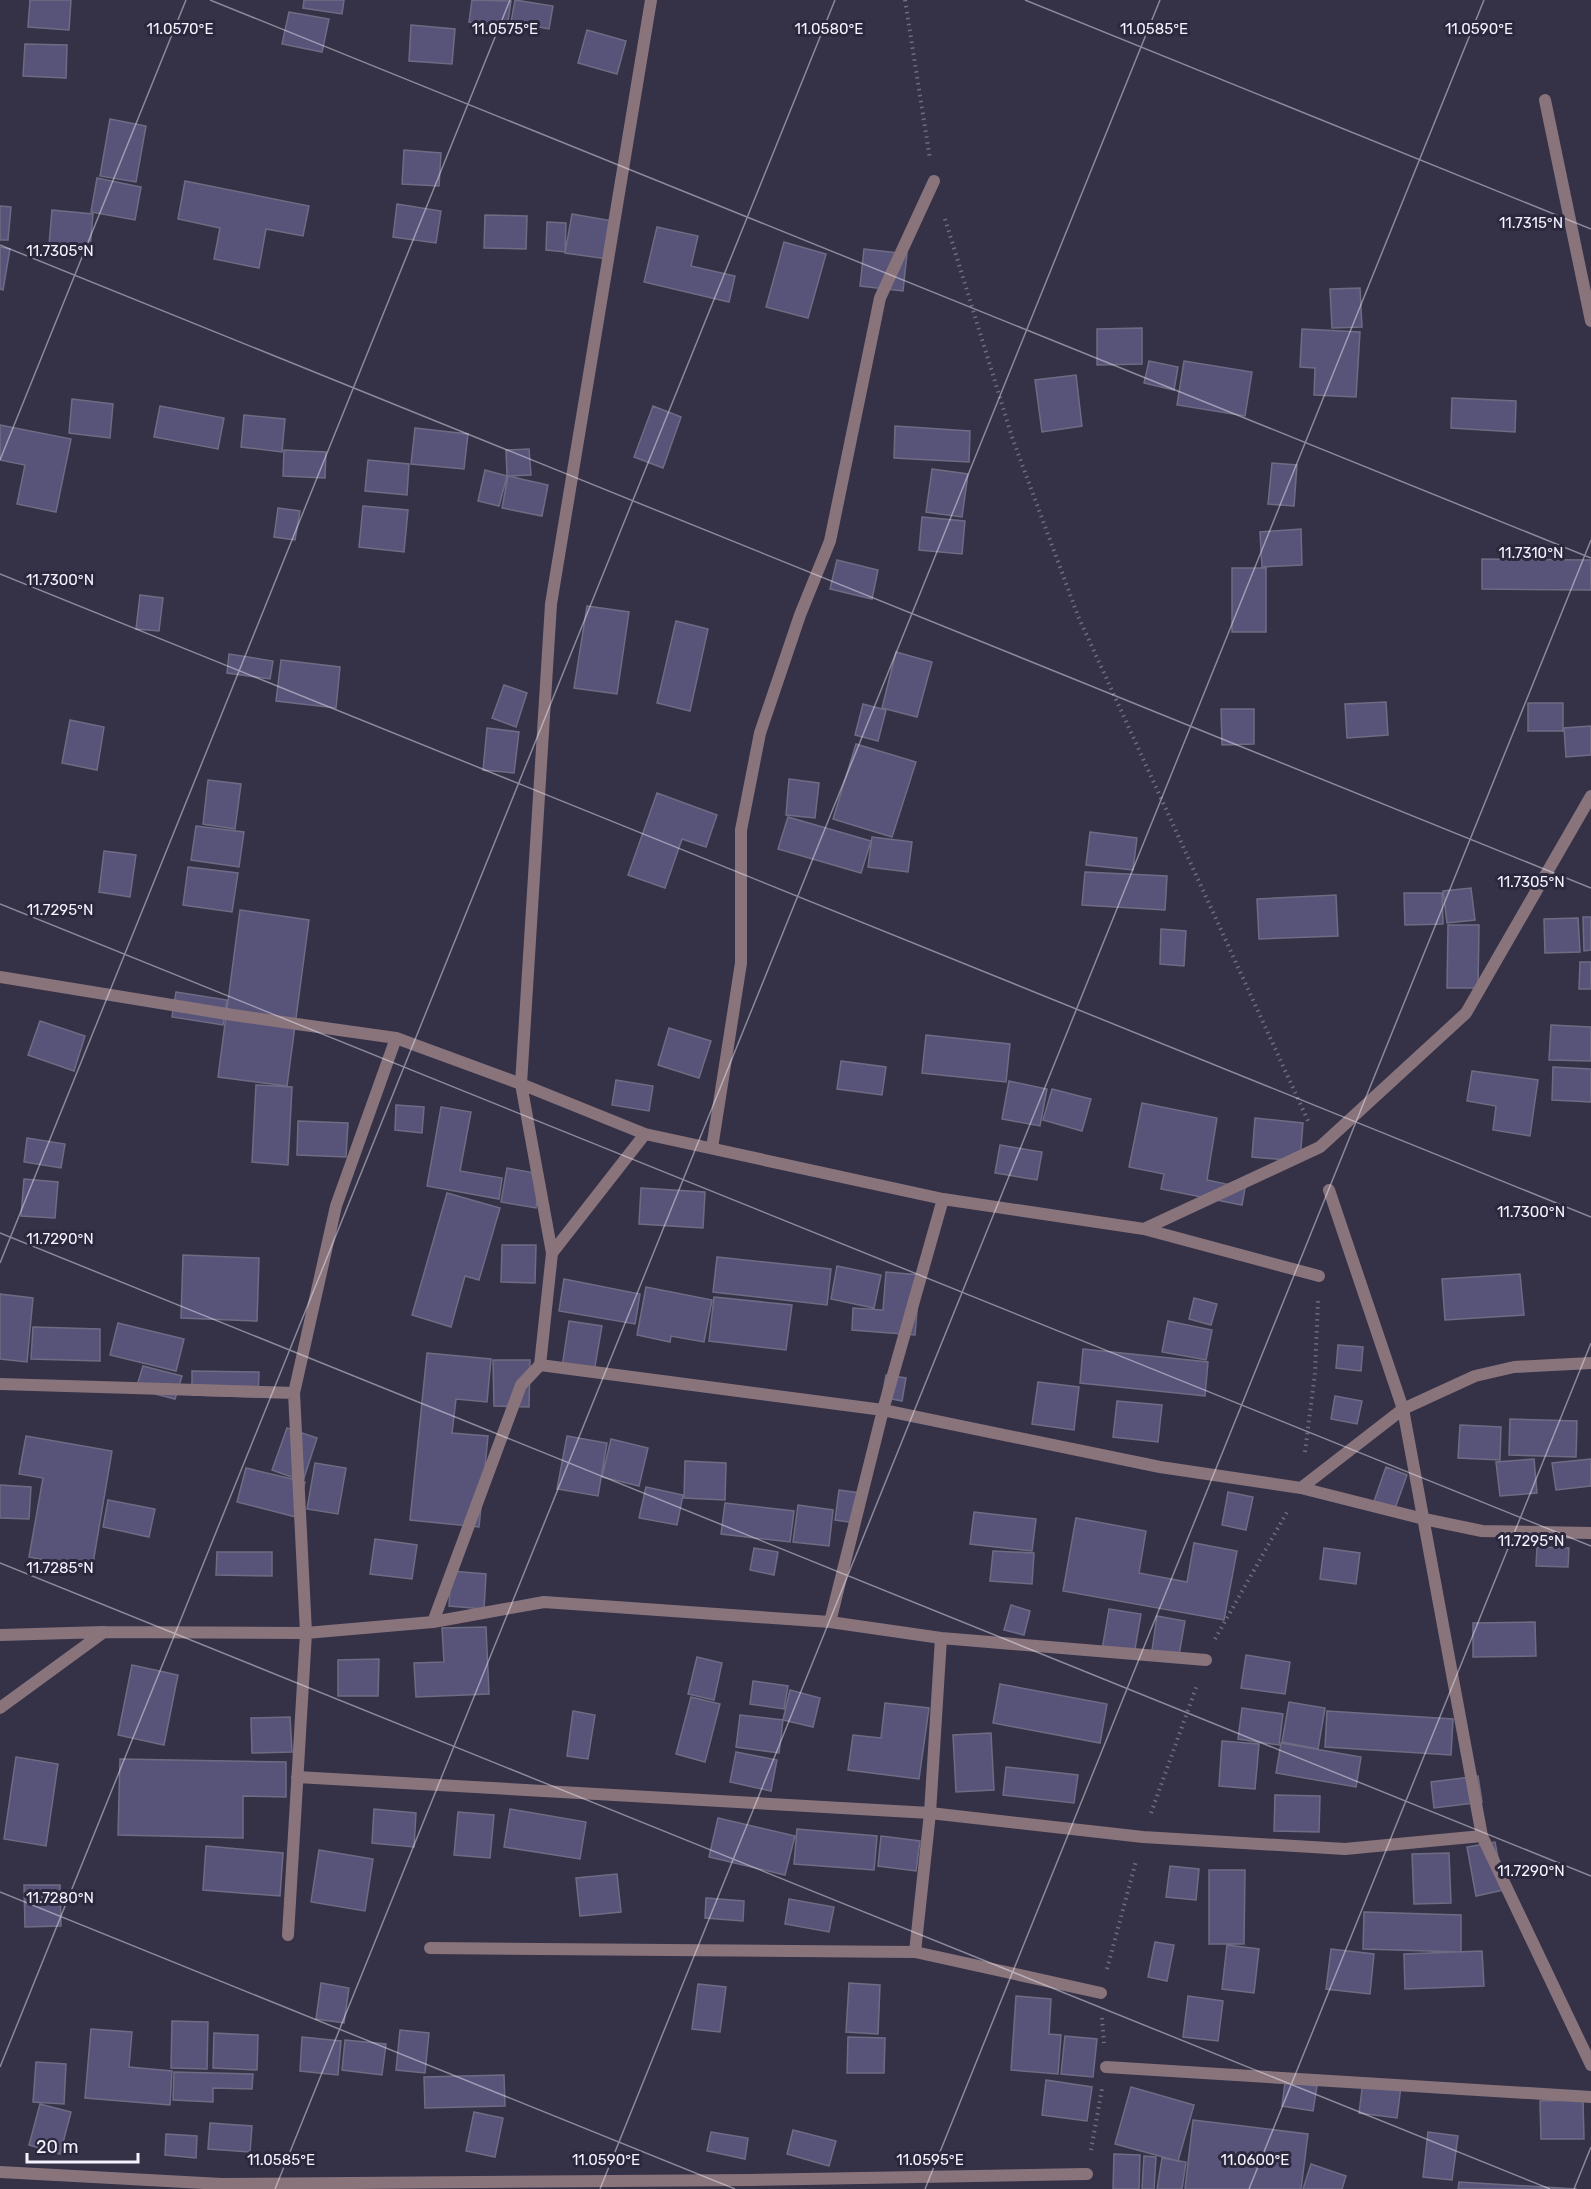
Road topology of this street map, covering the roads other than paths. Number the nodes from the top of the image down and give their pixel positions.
1 (651, 0) edge
2 (1545, 100) dead end
3 (934, 181) road end
4 (1591, 321) edge
5 (1591, 796) edge
6 (0, 977) edge
7 (396, 1038) junction
8 (521, 1084) junction
9 (645, 1134) junction
10 (712, 1149) junction
11 (1329, 1190) dead end
12 (943, 1199) junction
13 (1144, 1229) junction
14 (552, 1253) junction
15 (1319, 1276) road end
16 (1591, 1362) edge
17 (540, 1365) junction
18 (0, 1384) edge
19 (294, 1393) junction
20 (1403, 1408) junction
21 (884, 1410) junction
22 (1301, 1488) junction
23 (1424, 1519) junction
24 (1591, 1533) edge
25 (433, 1622) junction
26 (830, 1622) junction
27 (104, 1632) junction
28 (306, 1633) junction
29 (0, 1635) edge
30 (941, 1638) junction
31 (1206, 1660) road end
32 (0, 1708) edge
33 (297, 1777) junction
34 (930, 1813) junction
35 (1482, 1836) junction
36 (288, 1935) dead end
37 (430, 1948) dead end
38 (915, 1952) junction
39 (1101, 1993) road end
40 (1591, 2065) edge
41 (1106, 2067) road end
42 (1591, 2097) edge
43 (0, 2172) edge
44 (1087, 2174) road end
45 (222, 2186) edge

1 - 8 street
2 - 4 street
3 - 10 street
5 - 13 street
6 - 7 street
7 - 8 street
7 - 19 street
8 - 9 street
8 - 14 street
9 - 10 street
9 - 14 street
10 - 12 street
11 - 20 street
12 - 13 street
12 - 21 street
13 - 15 street
14 - 17 street
16 - 20 street
17 - 21 street
17 - 25 street
18 - 19 street
19 - 28 street
20 - 22 street
20 - 23 street
21 - 22 street
21 - 26 street
22 - 23 street
23 - 24 street
23 - 35 street
25 - 26 street
25 - 28 street
26 - 30 street
27 - 28 street
27 - 29 street
27 - 32 street
28 - 33 street
30 - 31 street
30 - 34 street
33 - 34 street
33 - 36 street
34 - 35 street
34 - 38 street
35 - 40 street
37 - 38 street
38 - 39 street
41 - 42 street
43 - 45 street
44 - 45 street

